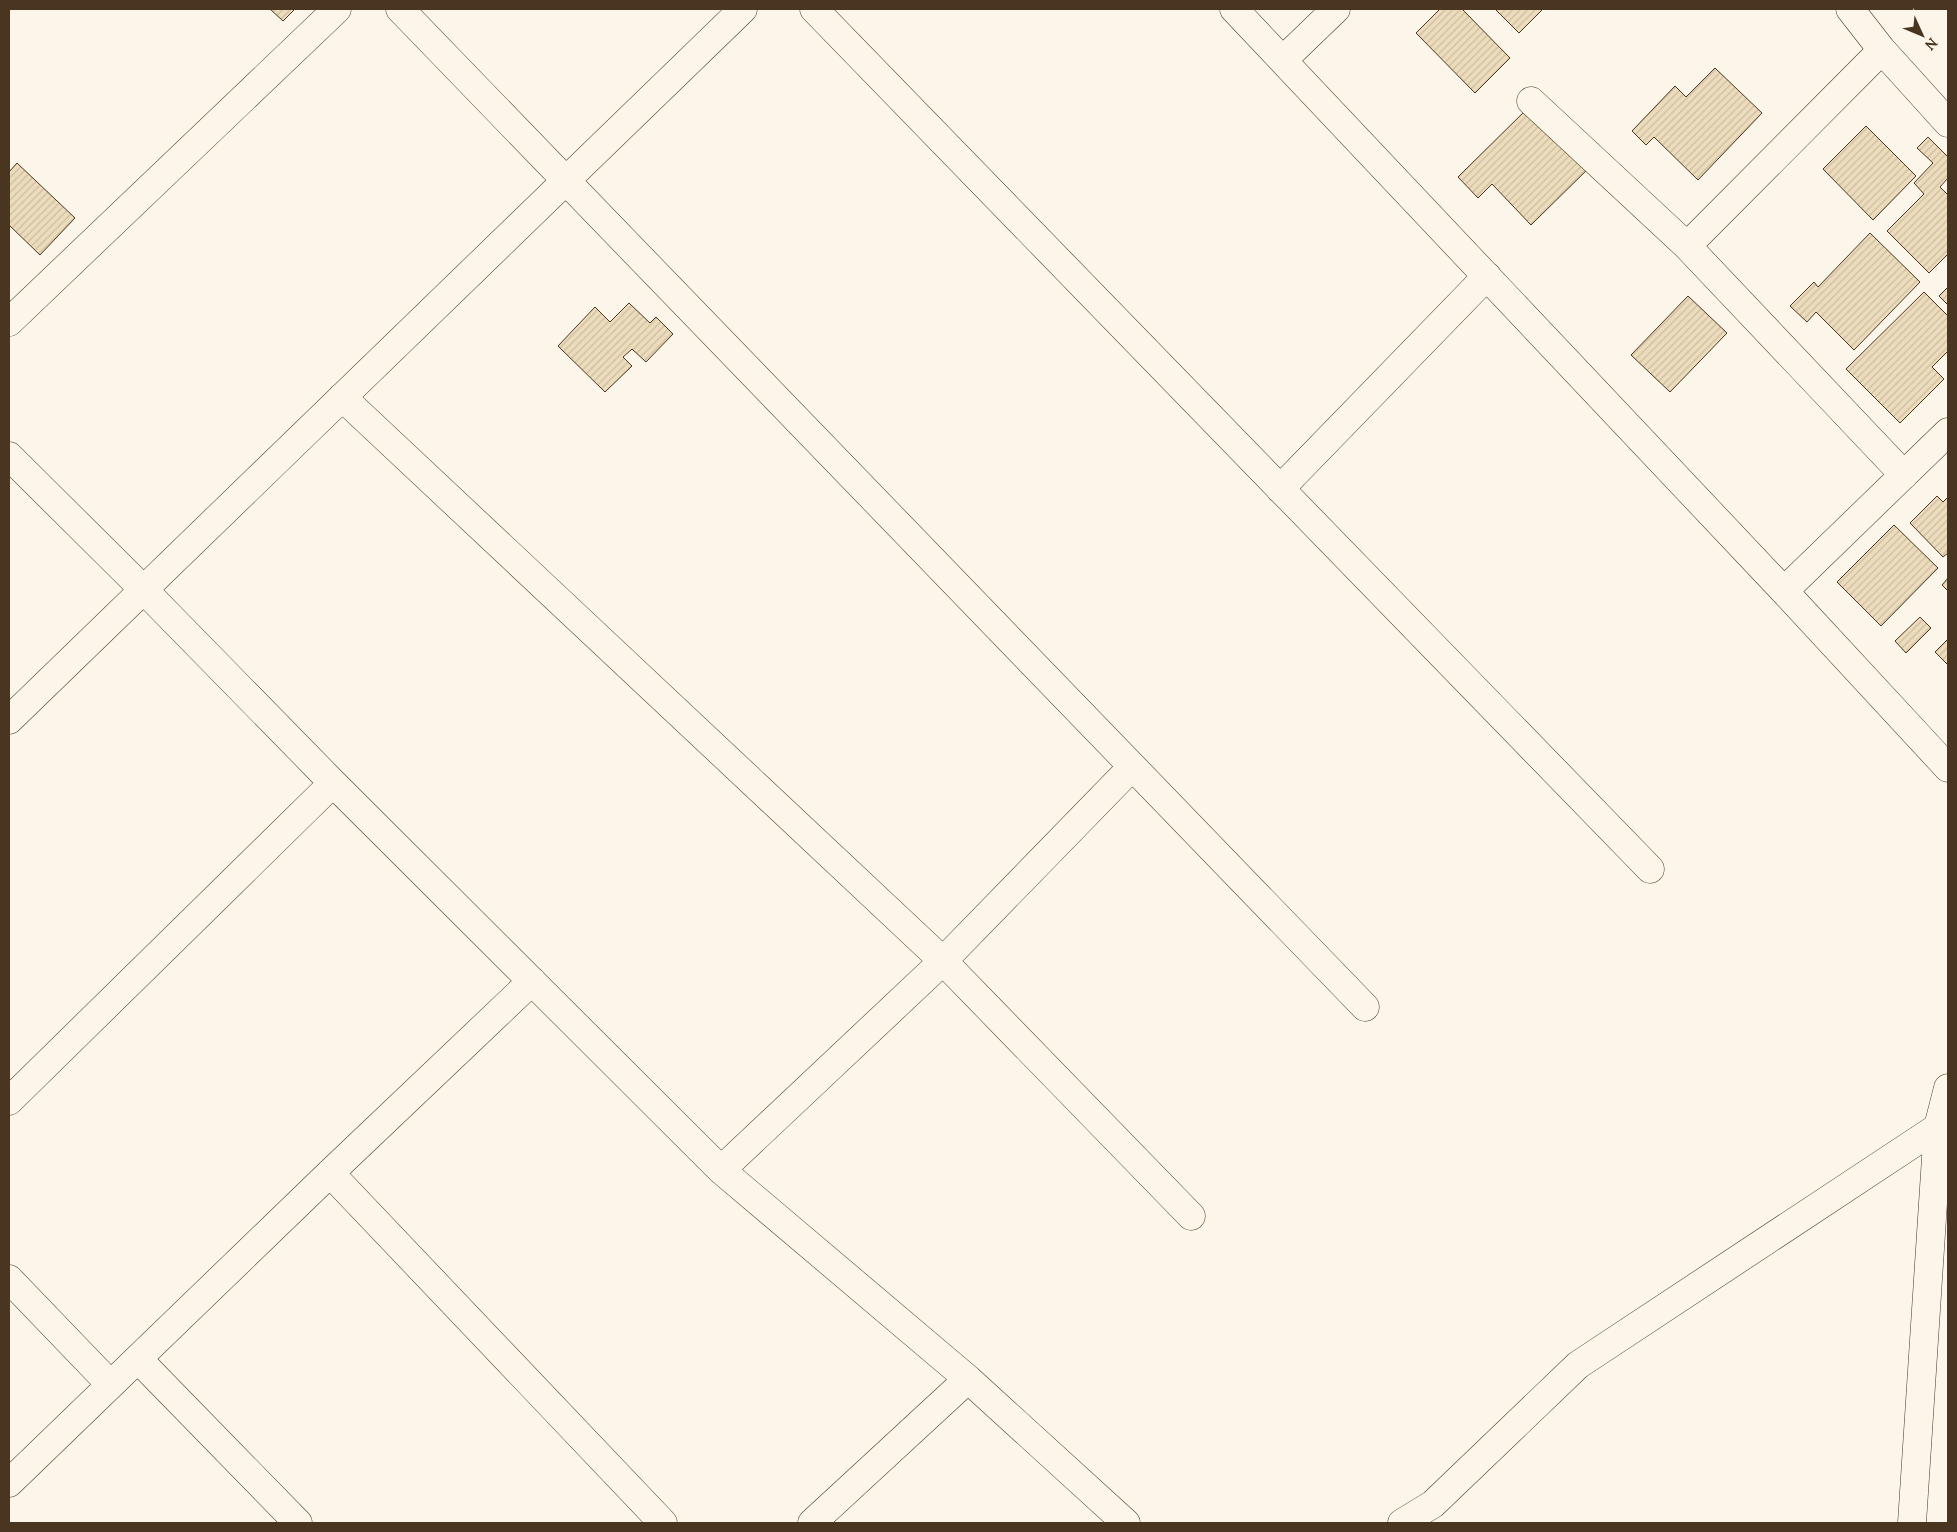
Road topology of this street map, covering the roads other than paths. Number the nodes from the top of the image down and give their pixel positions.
1 (337, 9) edge
2 (400, 9) edge
3 (743, 9) edge
4 (814, 9) edge
5 (1234, 9) edge
6 (1336, 9) edge
7 (1850, 9) edge
8 (1882, 50) junction
9 (1283, 60) junction
10 (1531, 101) dead end
11 (1948, 123) edge
12 (566, 180) junction
13 (1687, 246) junction
14 (1487, 276) junction
15 (9, 322) edge
16 (342, 397) junction
17 (1948, 432) edge
18 (9, 456) edge
19 (1904, 475) junction
20 (1280, 489) junction
21 (144, 590) junction
22 (1784, 591) junction
23 (9, 720) edge
24 (1132, 767) junction
25 (1948, 768) edge
26 (333, 783) junction
27 (1650, 869) dead end
28 (942, 961) junction
29 (532, 981) junction
30 (1365, 1007) dead end
31 (1948, 1088) edge
32 (9, 1101) edge
33 (1945, 1127) edge
34 (721, 1170) junction
35 (330, 1173) junction
36 (1191, 1216) dead end
37 (9, 1280) edge
38 (138, 1359) junction
39 (968, 1379) junction
40 (110, 1384) junction
41 (9, 1483) edge
42 (298, 1523) edge
43 (662, 1523) edge
44 (812, 1523) edge
45 (1126, 1523) edge
46 (1402, 1523) edge
47 (1912, 1523) edge

1 - 15 street
2 - 12 street
3 - 12 street
4 - 20 street
5 - 9 street
6 - 9 street
7 - 8 street
8 - 11 street
8 - 13 street
9 - 14 street
10 - 13 street
12 - 16 street
12 - 24 street
13 - 19 street
14 - 20 street
14 - 22 street
16 - 21 street
16 - 28 street
17 - 19 street
18 - 21 street
19 - 22 street
20 - 27 street
21 - 23 street
21 - 26 street
22 - 25 street
24 - 28 street
24 - 30 street
26 - 29 street
26 - 32 street
28 - 34 street
28 - 36 street
29 - 34 street
29 - 35 street
31 - 33 street
33 - 46 street
33 - 47 street
34 - 39 street
35 - 38 street
35 - 43 street
37 - 40 street
38 - 40 street
38 - 42 street
39 - 44 street
39 - 45 street
40 - 41 street

